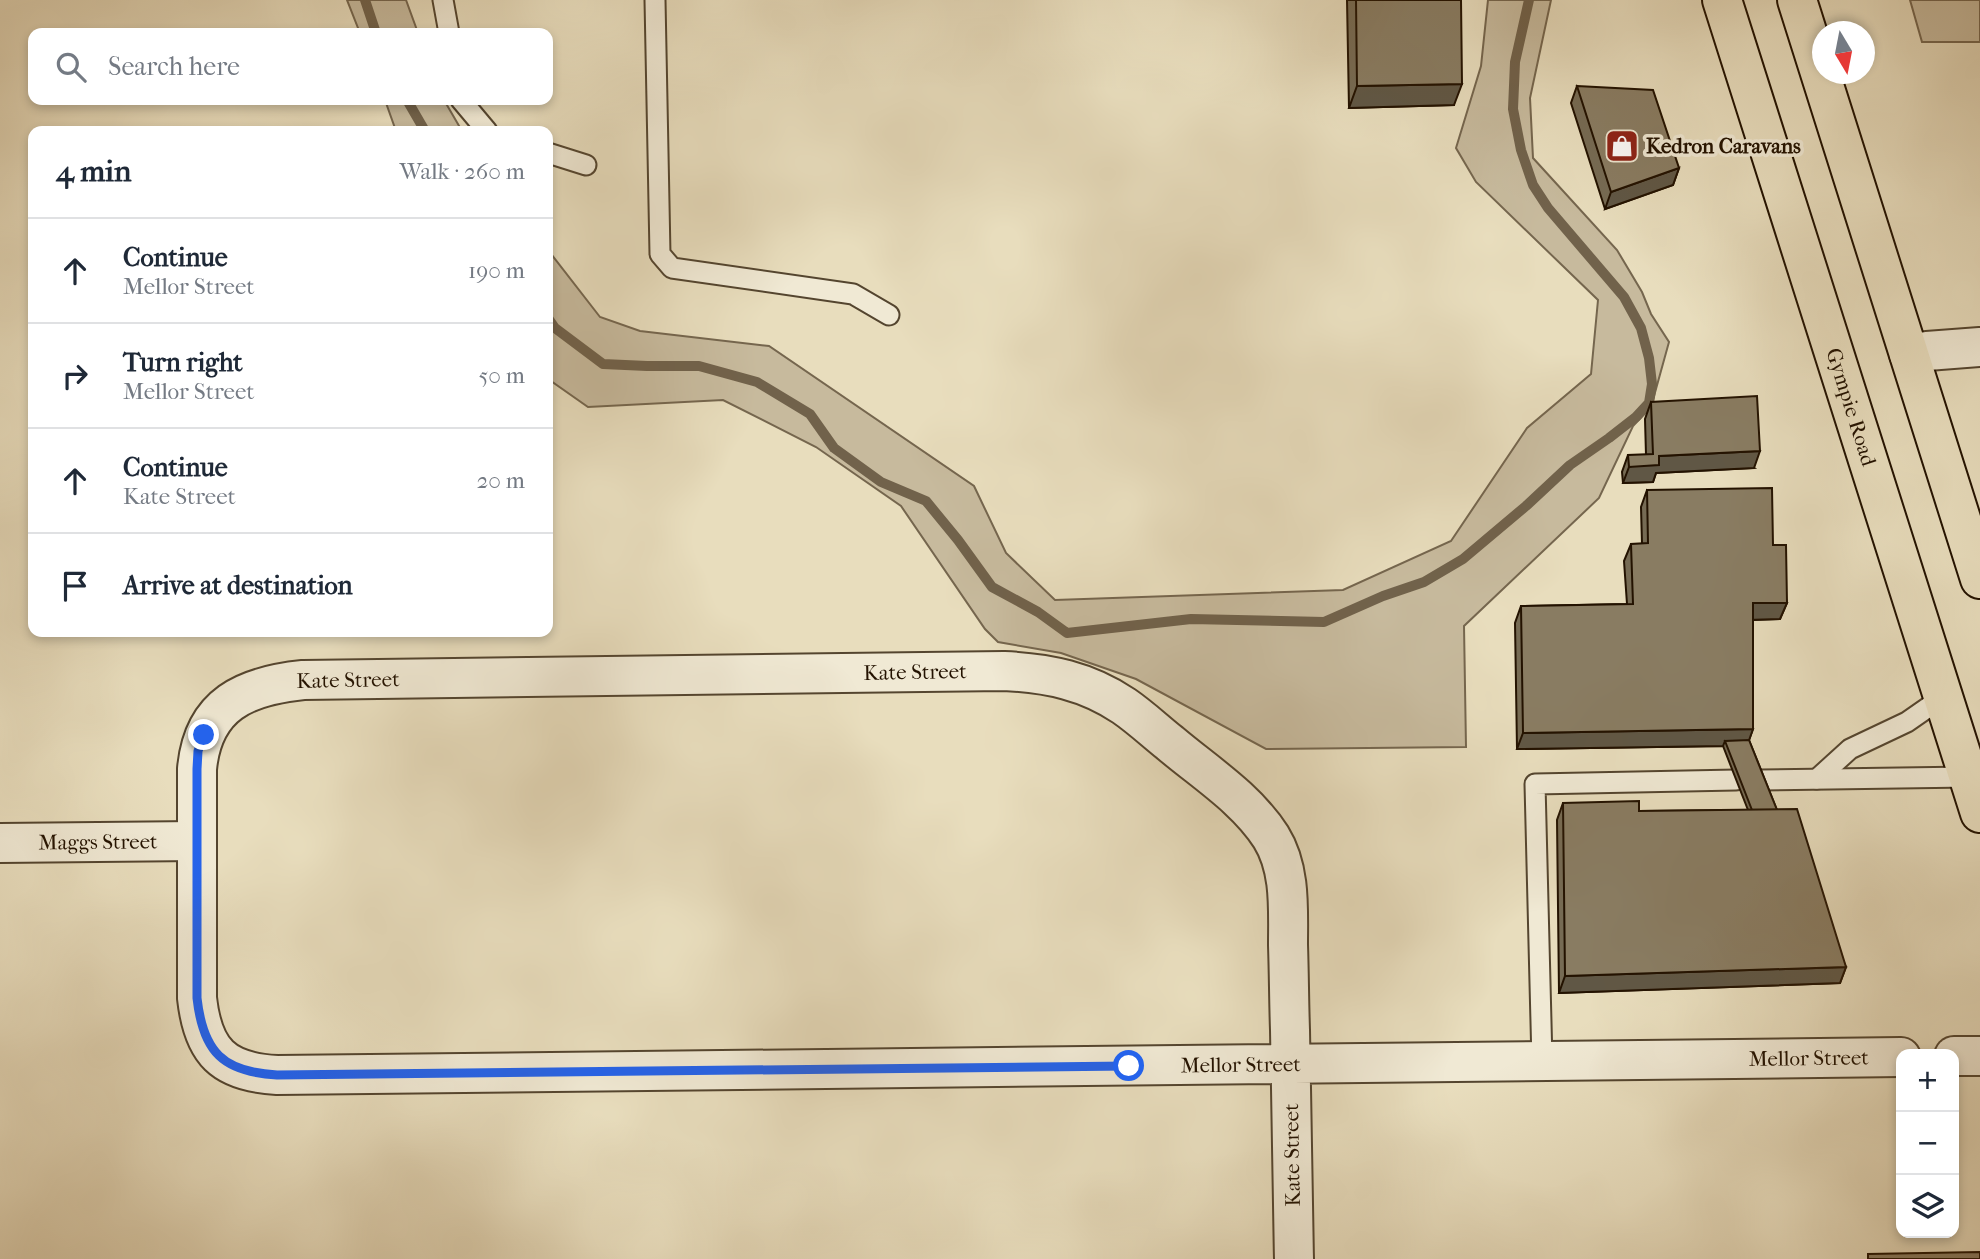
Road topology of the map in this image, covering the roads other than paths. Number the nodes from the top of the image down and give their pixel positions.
1 (443, 0) edge
2 (655, 0) edge
3 (1722, 0) edge
4 (1797, 0) edge
5 (448, 28) edge
6 (465, 105) edge
7 (483, 126) edge
8 (553, 155) edge
9 (586, 165) dead end
10 (889, 315) dead end
11 (1980, 347) edge
12 (1909, 354) junction
13 (1980, 579) edge
14 (1943, 697) junction
15 (1817, 779) junction
16 (1736, 780) edge
17 (1761, 780) edge
18 (1974, 795) edge
19 (195, 841) junction
20 (0, 843) edge
21 (1959, 1056) edge
22 (1980, 1056) edge
23 (1896, 1057) edge
24 (1542, 1062) junction
25 (1290, 1064) junction
26 (1294, 1259) edge

1 - 5 lane
2 - 10 lane
3 - 14 highway, Gympie Road
4 - 12 highway
6 - 7 lane
8 - 9 lane
11 - 12 street
12 - 13 highway
14 - 15 lane
14 - 18 highway, Gympie Road
15 - 17 lane
15 - 18 lane
16 - 24 lane
19 - 20 street, Maggs Street
19 - 25 street, Mellor Street
19 - 25 street, Kate Street
21 - 22 street
23 - 24 street, Mellor Street
24 - 25 street, Mellor Street
25 - 26 street, Kate Street

